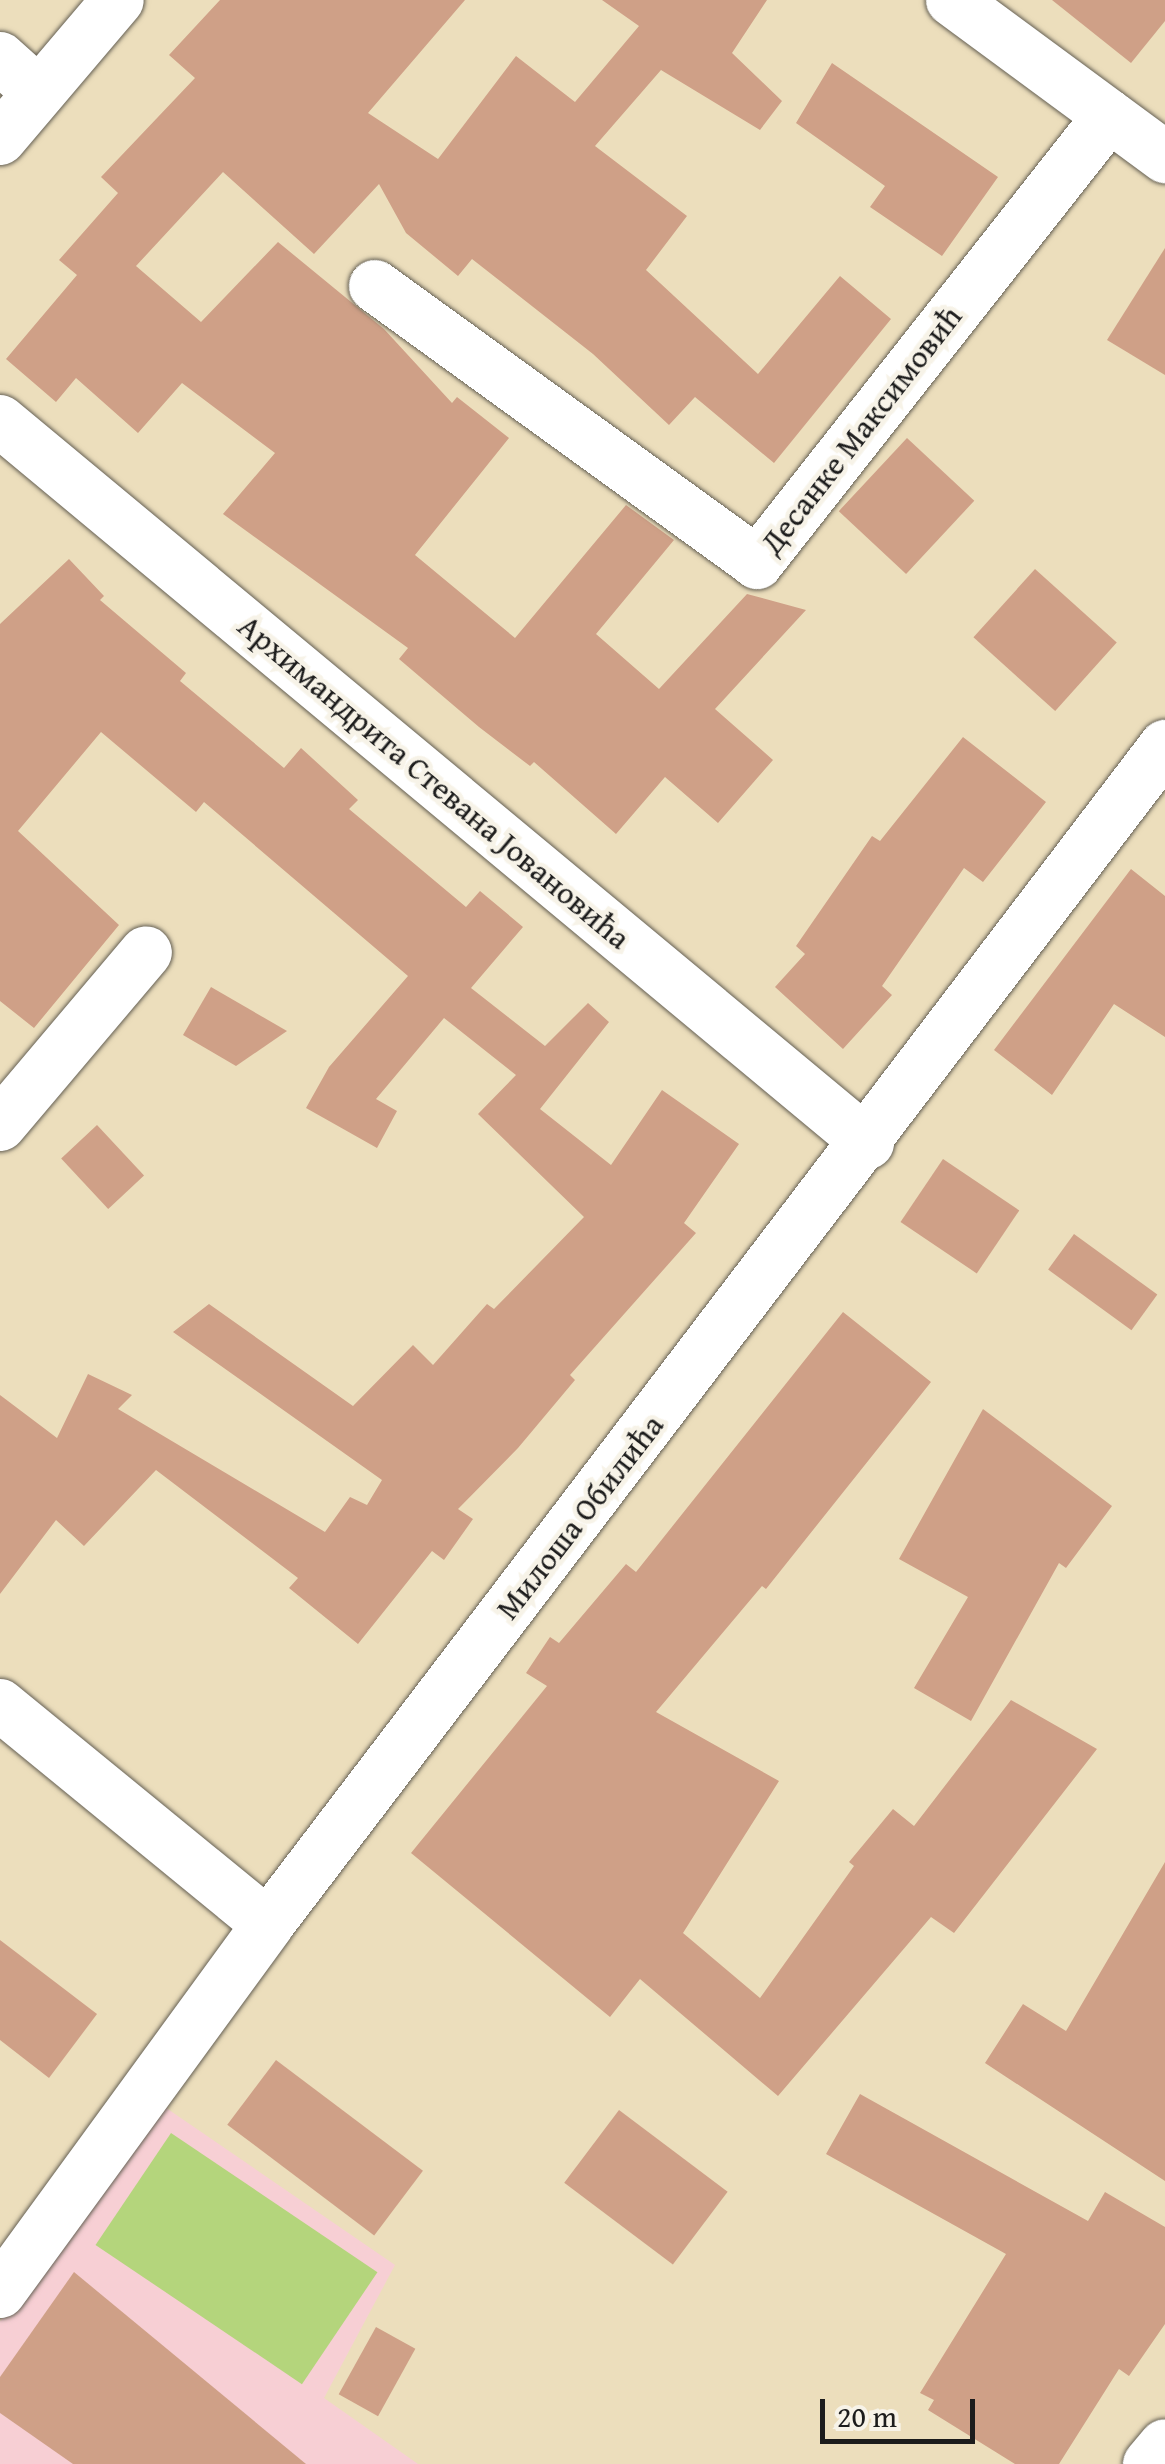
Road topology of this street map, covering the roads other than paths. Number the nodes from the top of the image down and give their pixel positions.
1 (118, 0) edge
2 (977, 7) edge
3 (0, 58) edge
4 (39, 93) junction
5 (1109, 116) junction
6 (0, 139) edge
7 (1165, 157) edge
8 (376, 286) dead end
9 (0, 421) edge
10 (1165, 746) edge
11 (146, 952) dead end
12 (0, 1125) edge
13 (868, 1143) junction
14 (0, 1705) edge
15 (268, 1924) junction
16 (0, 2292) edge
17 (1165, 2446) edge
18 (1150, 2464) edge

1 - 4 street
2 - 5 street
3 - 4 street
4 - 6 street
5 - 7 street
5 - 8 street, Десанке Максимовић
9 - 13 street, Архимандрита Стевана Јовановића
10 - 13 street, Милоша Обилића
11 - 12 street
13 - 15 street, Милоша Обилића
14 - 15 street
15 - 16 street, Милоша Обилића
17 - 18 main road

